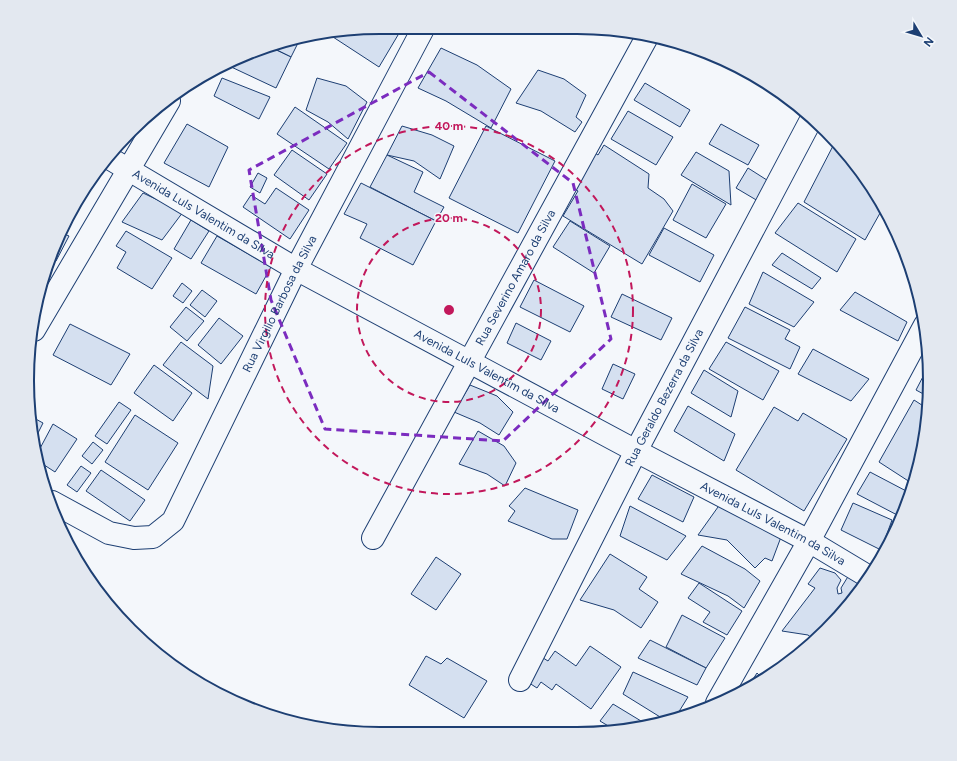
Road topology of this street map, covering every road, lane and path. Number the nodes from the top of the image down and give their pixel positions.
1 (420, 34) edge
2 (645, 41) edge
3 (163, 111) edge
4 (809, 124) edge
5 (114, 160) edge
6 (130, 169) junction
7 (296, 269) junction
8 (40, 321) edge
9 (920, 334) edge
10 (470, 362) junction
11 (636, 451) junction
12 (57, 505) edge
13 (373, 538) dead end
14 (809, 541) junction
15 (864, 574) edge
16 (520, 680) dead end
17 (722, 695) edge

1 - 7 street, Rua Virgilio Barbosa da Silva
2 - 10 street, Rua Severino Amaro da Silva
3 - 6 street
4 - 11 street, Rua Geraldo Bezerra da Silva
5 - 6 street, Avenida LuIs Valentim da Silva
6 - 7 street, Avenida LuIs Valentim da Silva
6 - 8 street
7 - 10 street, Avenida LuIs Valentim da Silva
7 - 12 street, Rua Virgilio Barbosa da Silva
9 - 14 street
10 - 11 street, Avenida LuIs Valentim da Silva
10 - 13 street, Rua Severino Amaro da Silva
11 - 14 street, Avenida LuIs Valentim da Silva
11 - 16 street, Rua Geraldo Bezerra da Silva
14 - 15 street, Avenida LuIs Valentim da Silva
14 - 17 street

